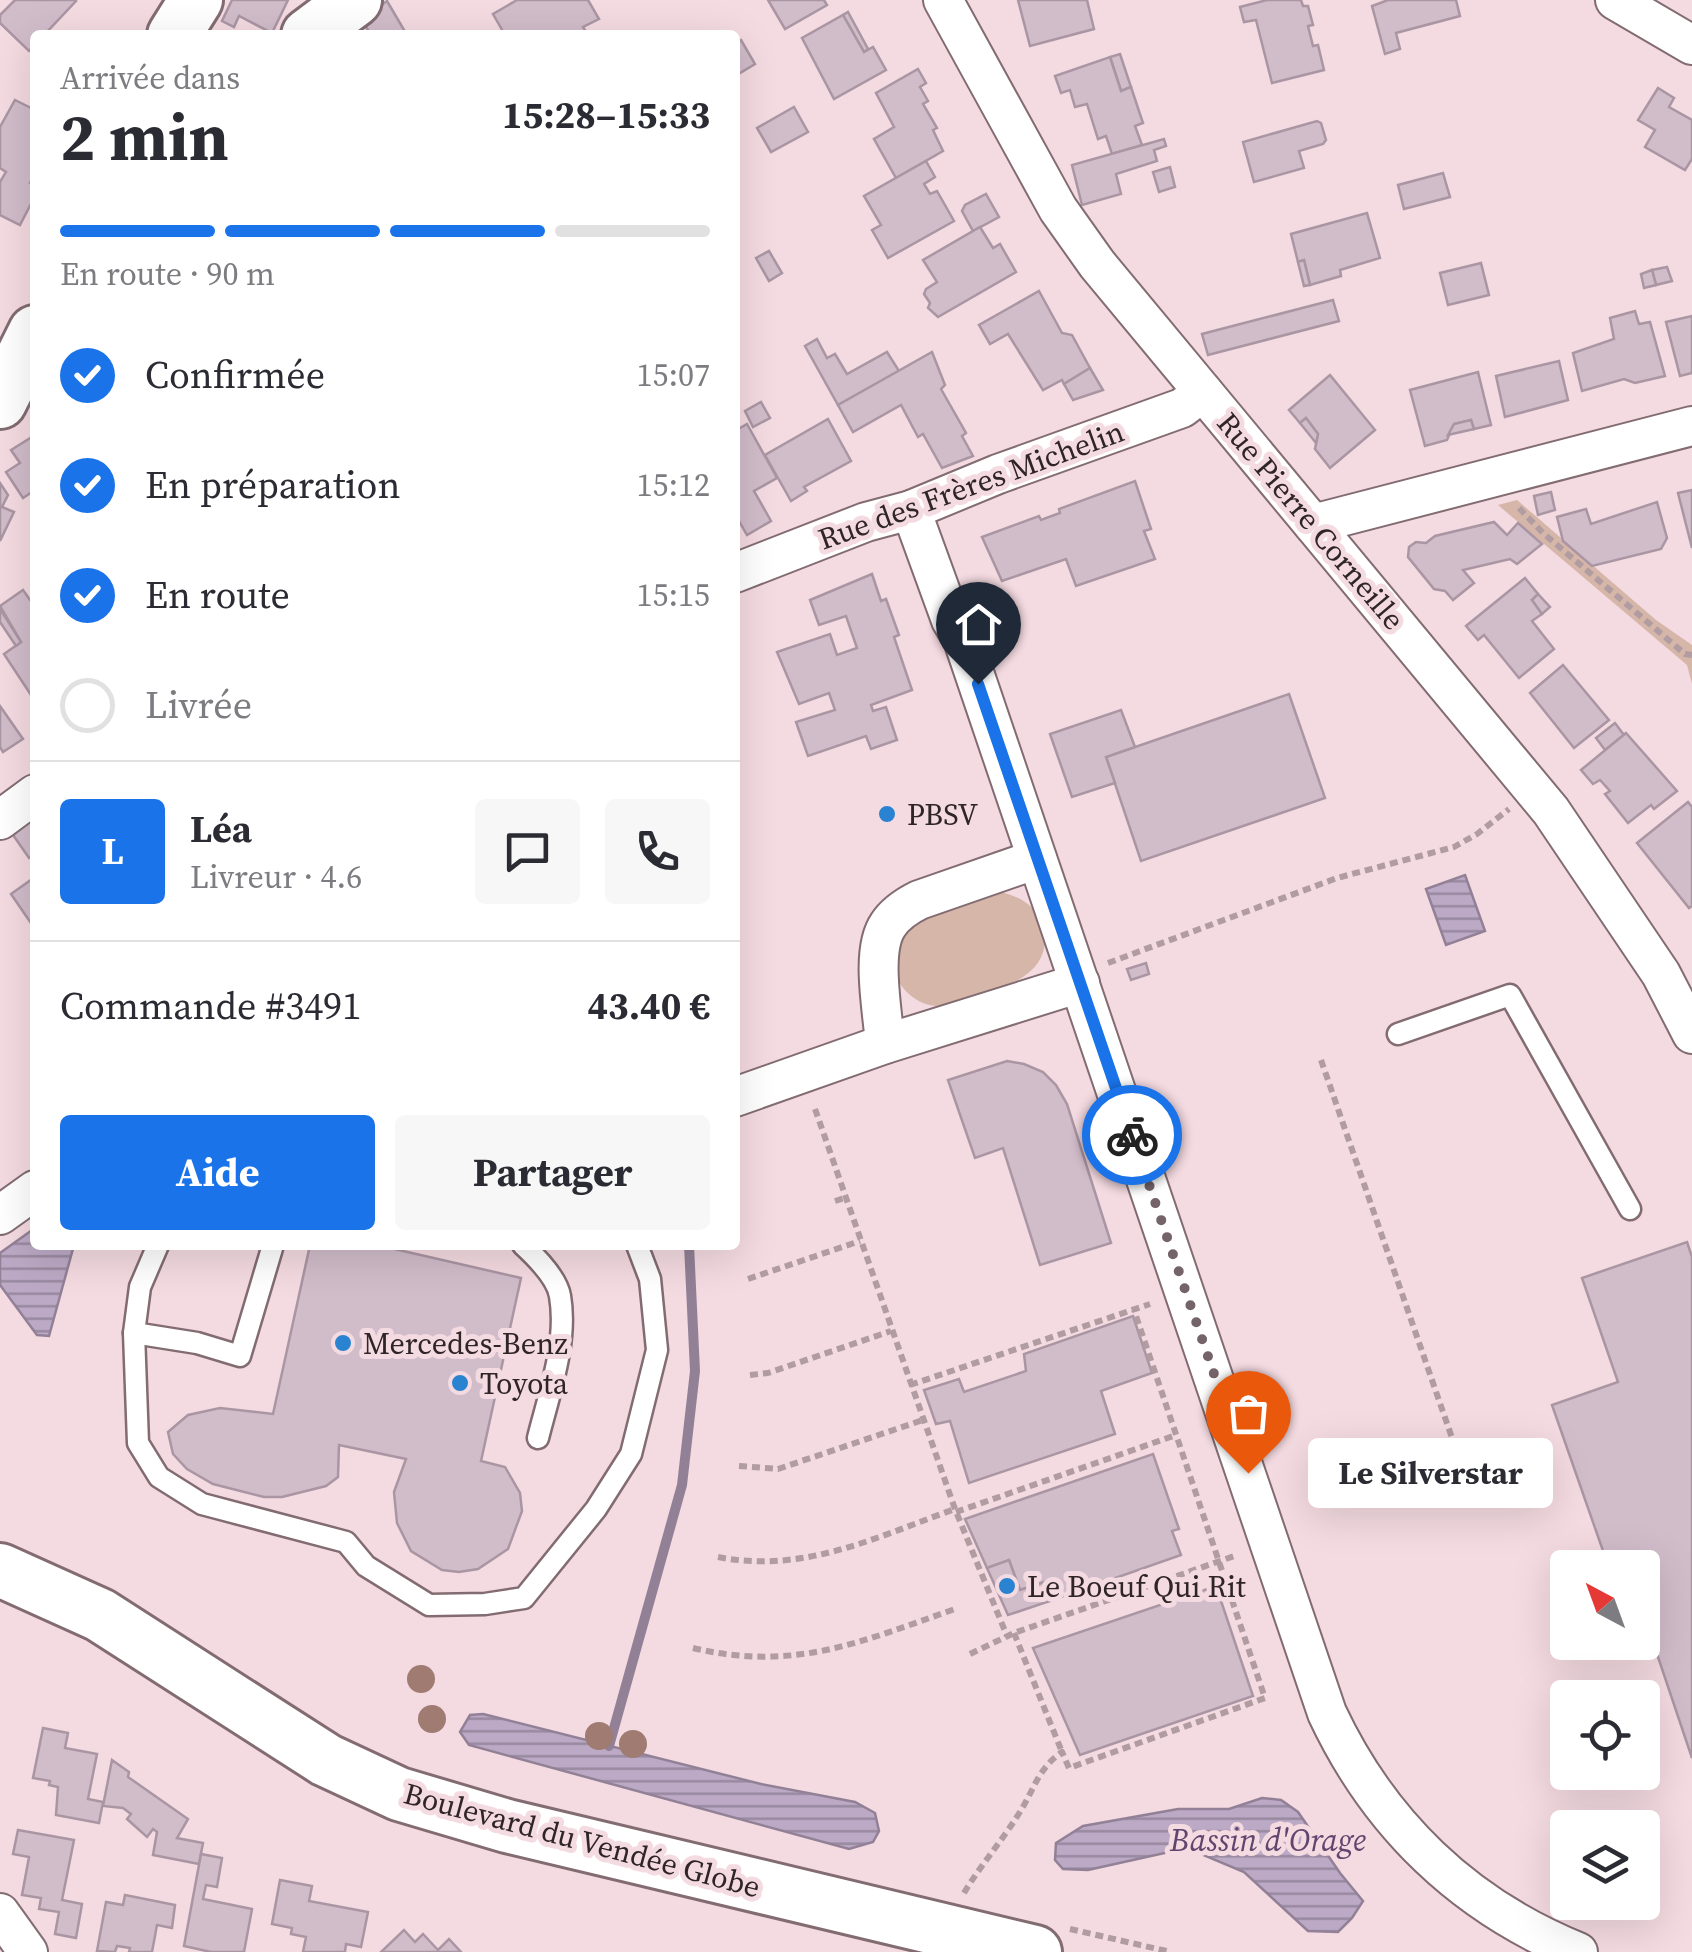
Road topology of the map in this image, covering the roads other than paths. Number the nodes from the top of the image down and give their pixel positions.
1 (196, 0) edge
2 (355, 0) edge
3 (943, 0) edge
4 (1615, 0) edge
5 (177, 30) edge
6 (315, 30) edge
7 (1692, 45) edge
8 (30, 342) edge
9 (1203, 392) junction
10 (0, 402) edge
11 (1692, 426) edge
12 (911, 510) junction
13 (1313, 524) junction
14 (740, 572) edge
15 (30, 798) edge
16 (0, 820) edge
17 (1037, 860) junction
18 (1078, 978) junction
19 (1398, 1034) dead end
20 (1692, 1034) edge
21 (886, 1044) junction
22 (740, 1095) edge
23 (30, 1194) edge
24 (1630, 1209) dead end
25 (0, 1215) edge
26 (156, 1250) edge
27 (272, 1250) edge
28 (528, 1250) edge
29 (639, 1250) edge
30 (134, 1333) junction
31 (538, 1438) dead end
32 (0, 1570) edge
33 (0, 1913) edge
34 (1045, 1939) edge
35 (28, 1952) edge
36 (1578, 1952) edge

1 - 5 main road
2 - 6 main road
3 - 9 street, Rue Pierre Corneille
4 - 7 street
8 - 10 main road
9 - 12 street, Rue des Frères Michelin
9 - 13 street, Rue Pierre Corneille
11 - 13 street
12 - 14 street, Rue des Frères Michelin
12 - 17 street
13 - 20 street, Rue Pierre Corneille
15 - 16 street
17 - 18 street
17 - 21 street
18 - 21 street
18 - 36 street
19 - 24 lane
21 - 22 street
23 - 25 street
26 - 30 lane
27 - 30 lane
28 - 31 lane
29 - 30 lane
32 - 34 main road, Boulevard du Vendée Globe
33 - 35 street

